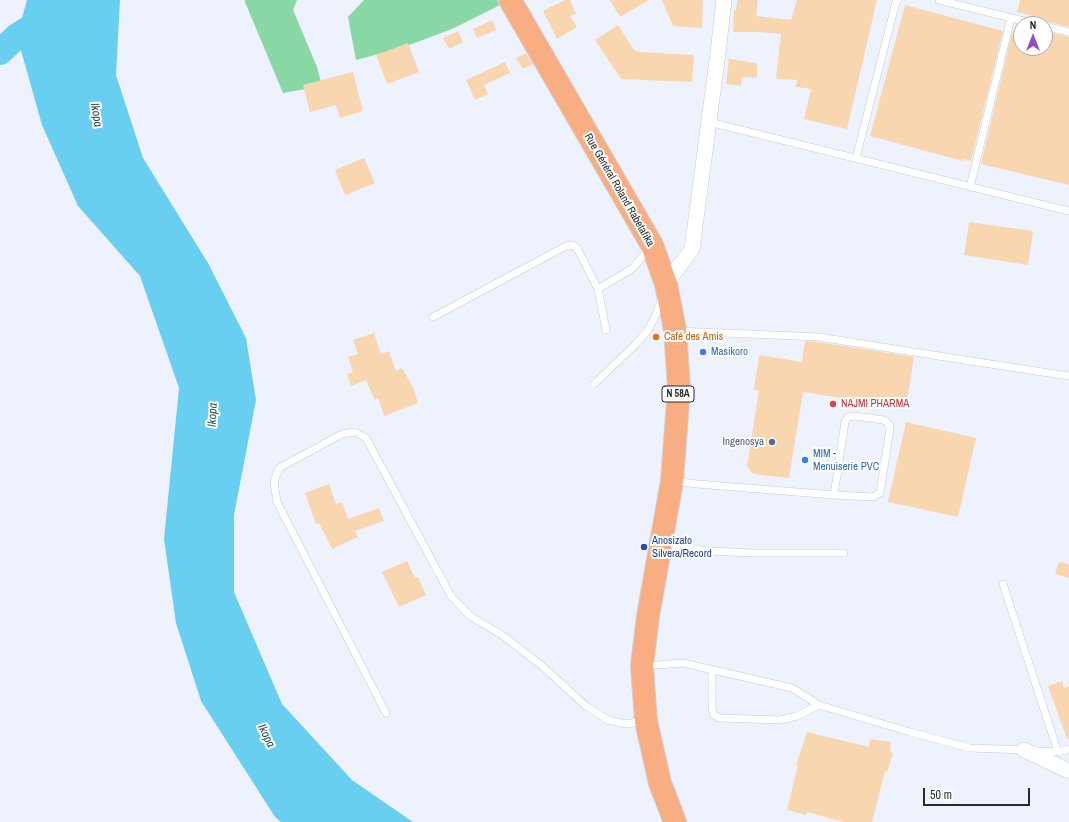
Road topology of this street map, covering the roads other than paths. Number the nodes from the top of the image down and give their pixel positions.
1 (510, 0) edge
2 (724, 0) edge
3 (898, 0) edge
4 (939, 0) edge
5 (1011, 18) joint
6 (1053, 28) edge
7 (1069, 32) edge
8 (710, 122) junction
9 (856, 158) junction
10 (970, 187) junction
11 (1069, 211) edge
12 (652, 245) junction
13 (666, 284) junction
14 (598, 289) junction
15 (433, 317) dead end
16 (606, 330) dead end
17 (675, 330) junction
18 (1069, 376) edge
19 (594, 384) dead end
20 (672, 481) junction
21 (834, 495) junction
22 (660, 544) junction
23 (844, 553) dead end
24 (1003, 584) dead end
25 (642, 666) junction
26 (712, 670) junction
27 (819, 706) junction
28 (386, 713) dead end
29 (646, 720) junction
30 (1069, 749) edge
31 (1024, 750) junction
32 (1058, 752) junction
33 (1069, 771) edge
34 (675, 822) edge

1 - 12 main road, Rue Général Roland Rabetafika / N 58A
2 - 8 street
3 - 9 lane
4 - 5 lane
5 - 10 lane
6 - 7 lane
8 - 9 lane
8 - 13 street
9 - 10 lane
10 - 11 lane
12 - 13 main road, Rue Général Roland Rabetafika / N 58A
12 - 14 lane
13 - 17 main road, Rue Général Roland Rabetafika / N 58A
13 - 19 lane
14 - 15 lane
14 - 16 lane
17 - 18 lane
17 - 20 main road, Rue Général Roland Rabetafika / N 58A
20 - 21 lane
20 - 22 main road, Rue Général Roland Rabetafika / N 58A
21 - 21 lane
22 - 23 lane
22 - 25 main road, Rue Général Roland Rabetafika / N 58A
24 - 32 lane
25 - 26 lane
25 - 29 main road, Rue Général Roland Rabetafika / N 58A
26 - 27 lane
26 - 27 lane
27 - 31 lane
28 - 29 lane
29 - 34 main road, Rue Général Roland Rabetafika / N 58A
30 - 32 lane
31 - 32 lane
31 - 33 street

